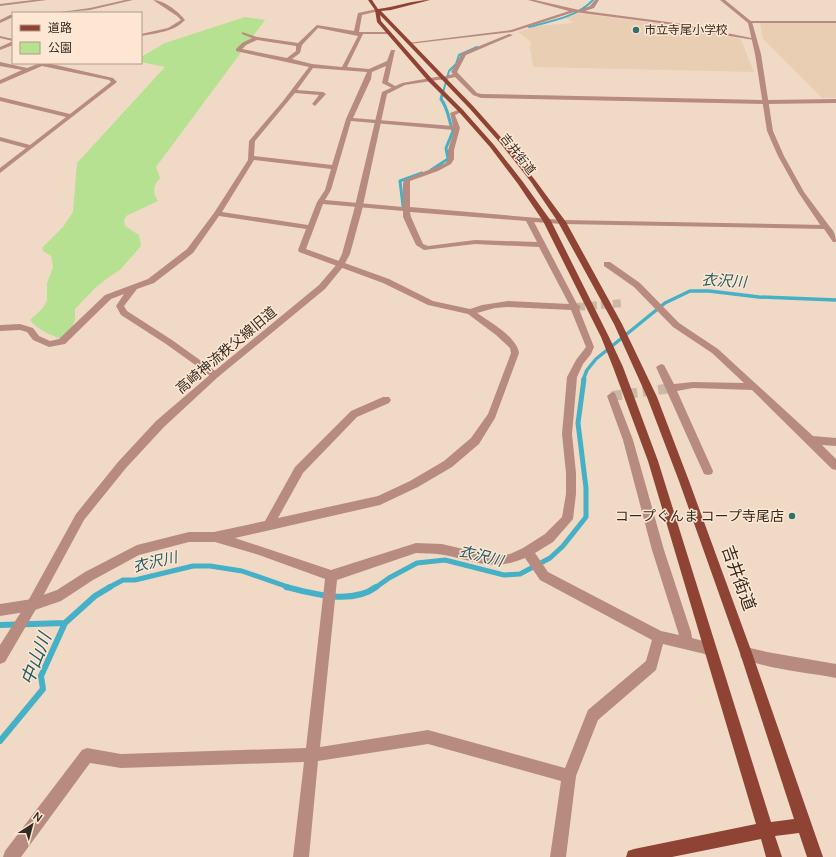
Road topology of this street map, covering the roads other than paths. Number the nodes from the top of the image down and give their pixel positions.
1 (45, 0) edge
2 (104, 0) edge
3 (131, 0) edge
4 (155, 0) edge
5 (370, 0) edge
6 (428, 0) edge
7 (530, 0) edge
8 (597, 0) edge
9 (722, 0) edge
10 (26, 1) edge
11 (0, 5) edge
12 (90, 9) junction
13 (377, 10) junction
14 (574, 11) junction
15 (64, 12) edge
16 (82, 12) edge
17 (96, 12) edge
18 (581, 12) junction
19 (0, 14) edge
20 (12, 16) edge
21 (12, 16) edge
22 (0, 22) edge
23 (750, 22) junction
24 (836, 22) edge
25 (244, 33) dead end
26 (357, 33) junction
27 (389, 33) junction
28 (516, 33) dead end
29 (143, 34) edge
30 (0, 37) edge
31 (256, 38) junction
32 (754, 39) junction
33 (12, 42) edge
34 (12, 43) edge
35 (409, 43) junction
36 (300, 45) junction
37 (0, 49) edge
38 (393, 51) dead end
39 (288, 60) junction
40 (389, 62) junction
41 (0, 64) edge
42 (41, 64) edge
43 (47, 64) edge
44 (312, 66) junction
45 (344, 69) junction
46 (26, 70) junction
47 (370, 71) junction
48 (456, 75) junction
49 (442, 78) junction
50 (430, 80) junction
51 (0, 82) edge
52 (394, 87) junction
53 (294, 91) junction
54 (0, 99) edge
55 (836, 101) edge
56 (766, 102) junction
57 (315, 104) dead end
58 (461, 110) junction
59 (71, 116) junction
60 (349, 119) junction
61 (378, 121) junction
62 (457, 128) junction
63 (0, 139) edge
64 (31, 147) junction
65 (251, 158) junction
66 (334, 167) junction
67 (0, 171) edge
68 (320, 202) junction
69 (359, 205) junction
70 (406, 208) junction
71 (217, 214) junction
72 (529, 220) junction
73 (547, 221) junction
74 (562, 222) junction
75 (310, 227) junction
76 (831, 231) edge
77 (836, 240) edge
78 (543, 245) junction
79 (607, 264) dead end
80 (340, 265) junction
81 (134, 287) junction
82 (576, 307) junction
83 (471, 312) junction
84 (0, 328) edge
85 (661, 367) dead end
86 (215, 375) junction
87 (754, 387) junction
88 (672, 388) junction
89 (612, 396) dead end
90 (386, 400) dead end
91 (810, 440) junction
92 (836, 442) edge
93 (836, 466) edge
94 (708, 470) dead end
95 (269, 524) junction
96 (214, 537) junction
97 (527, 552) junction
98 (331, 576) junction
99 (32, 605) junction
100 (0, 610) edge
101 (659, 637) junction
102 (686, 643) junction
103 (710, 649) junction
104 (746, 653) junction
105 (0, 657) edge
106 (836, 671) edge
107 (312, 756) junction
108 (569, 776) junction
109 (804, 825) junction
110 (766, 830) junction
111 (11, 857) edge
112 (301, 857) edge
113 (558, 857) edge
114 (634, 857) edge
115 (774, 857) edge
116 (815, 857) edge

1 - 10 street
2 - 12 street
3 - 12 street
4 - 29 street
5 - 13 main road, 吉井街道
6 - 13 main road
7 - 14 street
8 - 18 street
9 - 23 street
10 - 11 street
12 - 15 street
12 - 16 street
12 - 17 street
13 - 26 street
13 - 27 main road, 吉井街道
13 - 35 main road, 吉井街道
14 - 18 street
14 - 35 street
18 - 32 street
19 - 20 street
21 - 22 street
23 - 24 street
23 - 32 street
25 - 31 street
26 - 27 street
26 - 36 street
26 - 45 street
27 - 50 main road, 吉井街道
28 - 48 street
30 - 33 street
31 - 36 street
31 - 39 street
32 - 56 street
34 - 37 street
35 - 49 main road, 吉井街道
36 - 39 street
38 - 40 street
39 - 44 street
40 - 47 street
40 - 52 street
41 - 46 street
42 - 46 street
43 - 59 street
44 - 45 street
44 - 53 street
45 - 47 street
46 - 51 street
47 - 60 street
48 - 49 street
48 - 56 street
49 - 50 street
49 - 74 main road, 吉井街道
50 - 52 street
50 - 58 main road, 吉井街道
52 - 61 street, 高崎神流秩父線旧道
53 - 57 street
53 - 65 street
54 - 59 street
55 - 56 street
56 - 76 street
58 - 62 street
58 - 73 main road, 吉井街道
59 - 64 street
60 - 61 street
60 - 66 street
61 - 62 street
61 - 69 street, 高崎神流秩父線旧道
62 - 70 street
63 - 64 street
64 - 67 street
65 - 66 street
65 - 71 street
66 - 68 street
68 - 69 street
68 - 75 street
69 - 70 street
69 - 80 street, 高崎神流秩父線旧道
70 - 72 street
70 - 78 street
71 - 75 street
71 - 81 street
72 - 73 street
72 - 78 street
73 - 74 street
73 - 103 main road, 吉井街道
74 - 76 street
74 - 104 main road, 吉井街道
75 - 80 street
76 - 77 street
78 - 82 street
79 - 87 street
80 - 83 street
80 - 86 street, 高崎神流秩父線旧道
81 - 84 street
81 - 86 street
82 - 83 street
82 - 97 street
83 - 95 street
85 - 88 street
86 - 99 street, 高崎神流秩父線旧道
87 - 88 street
87 - 91 street
88 - 94 street
89 - 102 street
90 - 95 street
91 - 92 street
91 - 93 street
95 - 96 street
96 - 98 street
96 - 99 street
97 - 98 street
97 - 101 street
98 - 107 street
99 - 100 street
99 - 105 street, 高崎神流秩父線旧道
101 - 102 street
101 - 108 street
102 - 103 street
103 - 110 main road
104 - 106 street
104 - 109 main road, 吉井街道
107 - 108 street
107 - 111 street
107 - 112 street
108 - 113 street
109 - 110 main road
109 - 116 main road, 吉井街道
110 - 114 main road
110 - 115 main road

